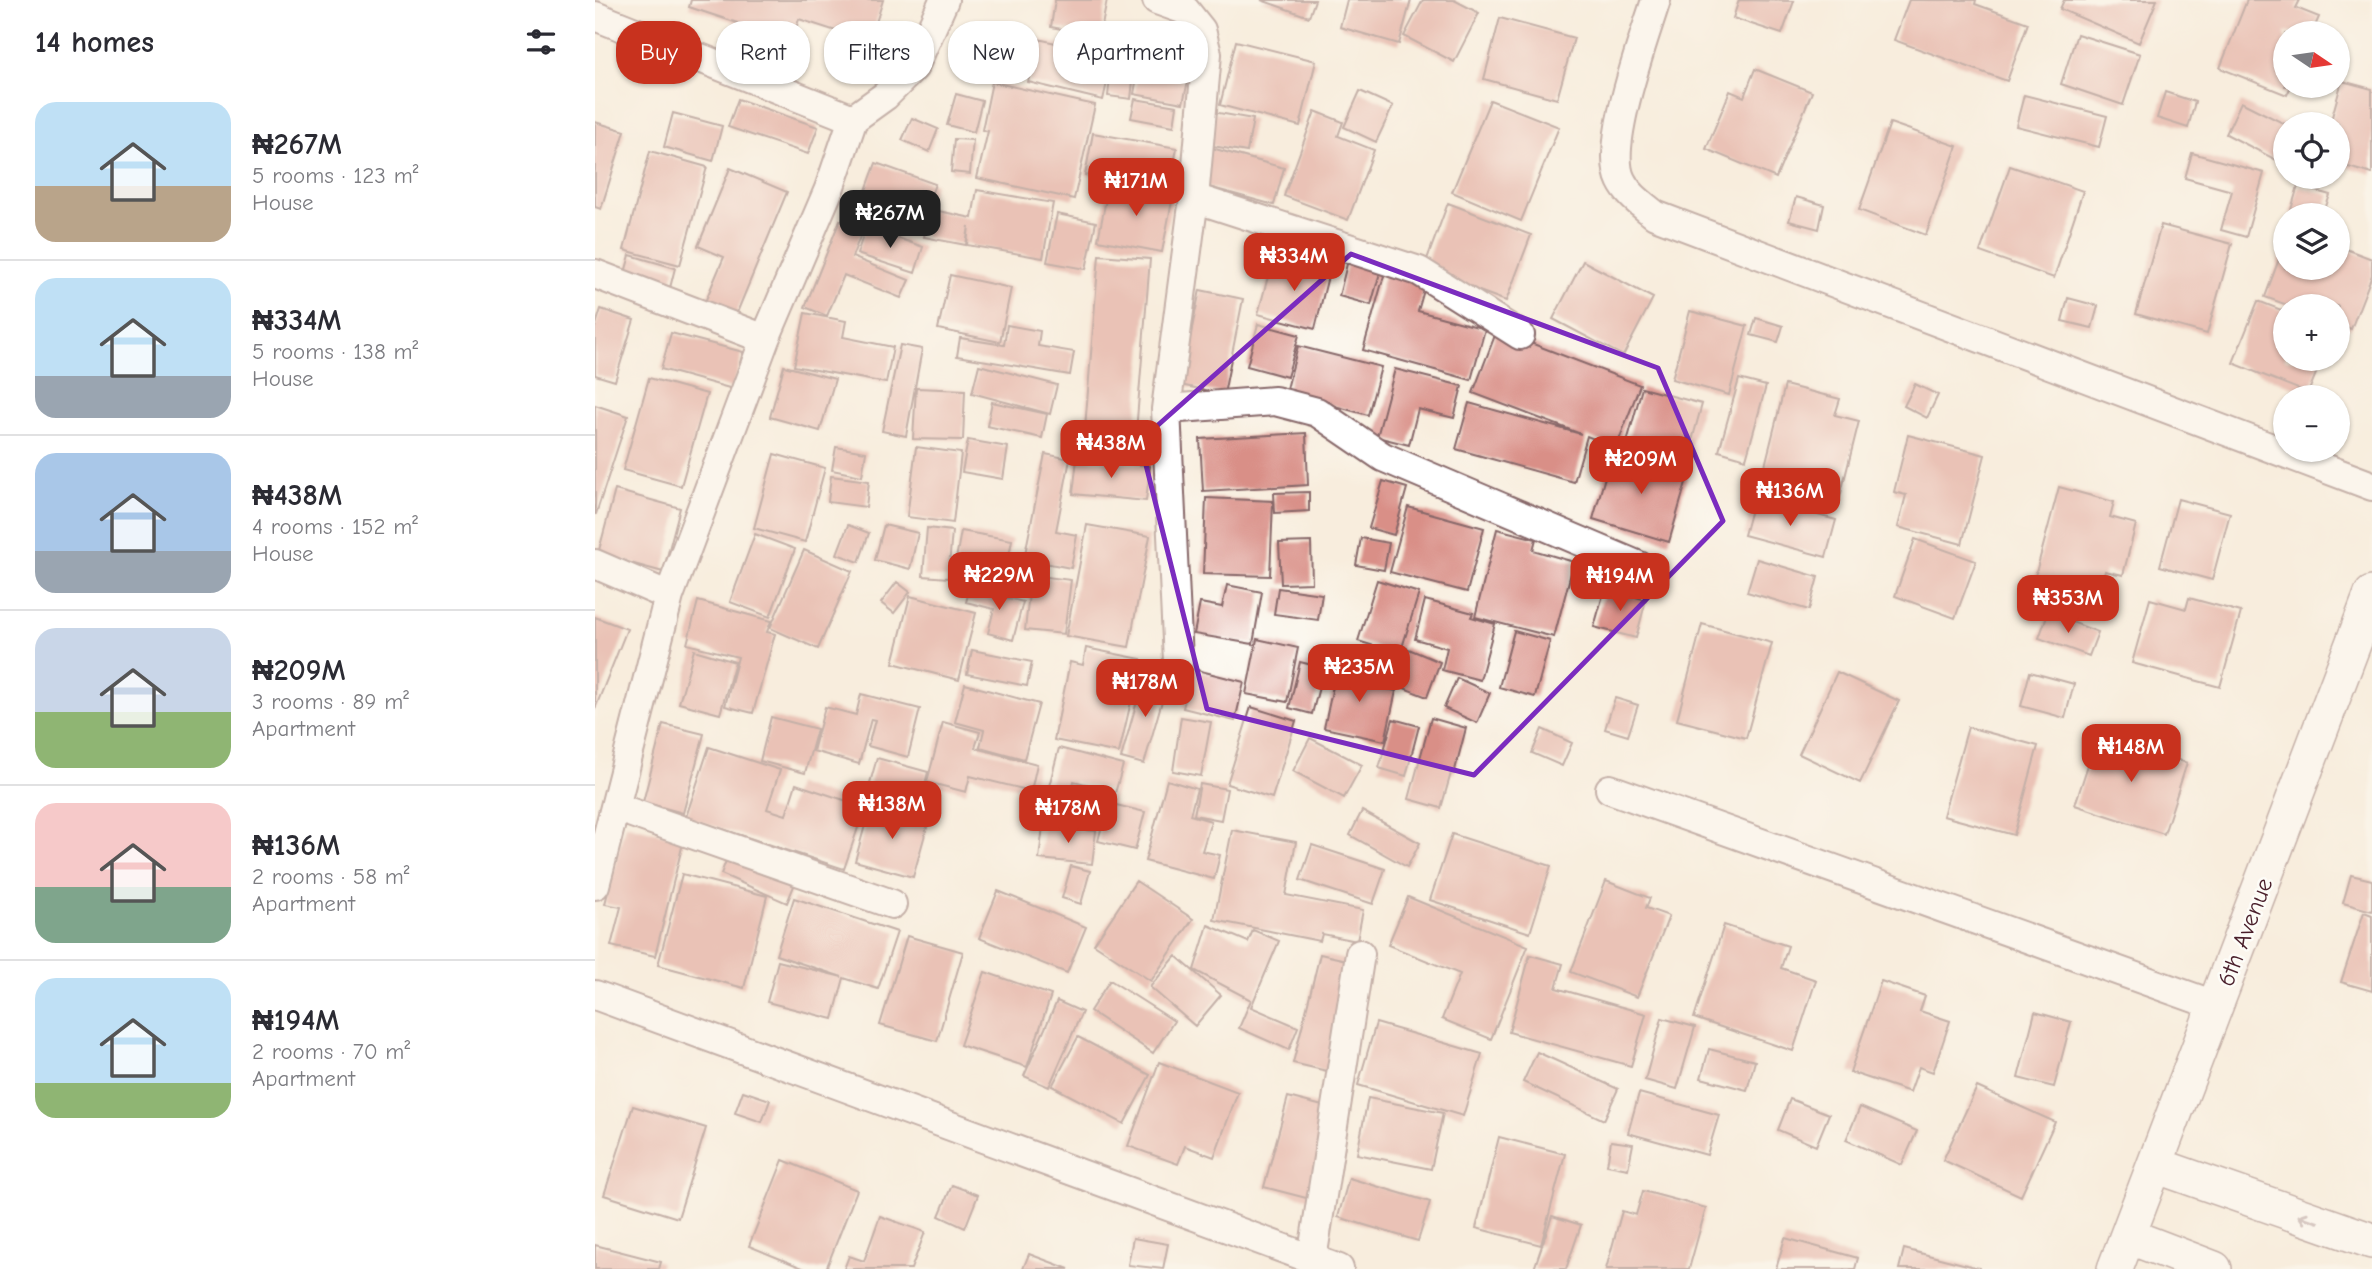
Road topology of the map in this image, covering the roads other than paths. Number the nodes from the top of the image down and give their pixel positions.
1 (944, 0) edge
2 (1157, 0) edge
3 (1656, 0) edge
4 (595, 16) edge
5 (853, 119) junction
6 (1194, 198) junction
7 (595, 274) edge
8 (1520, 335) dead end
9 (765, 339) junction
10 (1166, 408) junction
11 (2372, 486) edge
12 (595, 564) edge
13 (1639, 566) dead end
14 (2372, 594) edge
15 (669, 596) junction
16 (1178, 661) dead end
17 (1610, 789) dead end
18 (615, 807) junction
19 (595, 885) edge
20 (892, 904) dead end
21 (1360, 954) dead end
22 (595, 995) edge
23 (2217, 1006) junction
24 (2155, 1166) junction
25 (2128, 1236) junction
26 (2372, 1241) edge
27 (1312, 1259) junction
28 (1339, 1269) edge
29 (2115, 1269) edge
30 (2214, 1269) edge

1 - 5 street
2 - 6 street
3 - 11 street
4 - 5 street
5 - 9 street
6 - 8 street
6 - 10 street
7 - 9 street
9 - 15 street
10 - 13 street
10 - 16 street
12 - 15 street
14 - 23 street, 6th Avenue
15 - 18 street
17 - 23 street
18 - 19 street
18 - 20 street
21 - 27 street
22 - 27 street
23 - 24 street, 6th Avenue
24 - 25 street, 6th Avenue
26 -> 24 street
25 - 29 street, 6th Avenue
25 - 30 street
27 - 28 street

